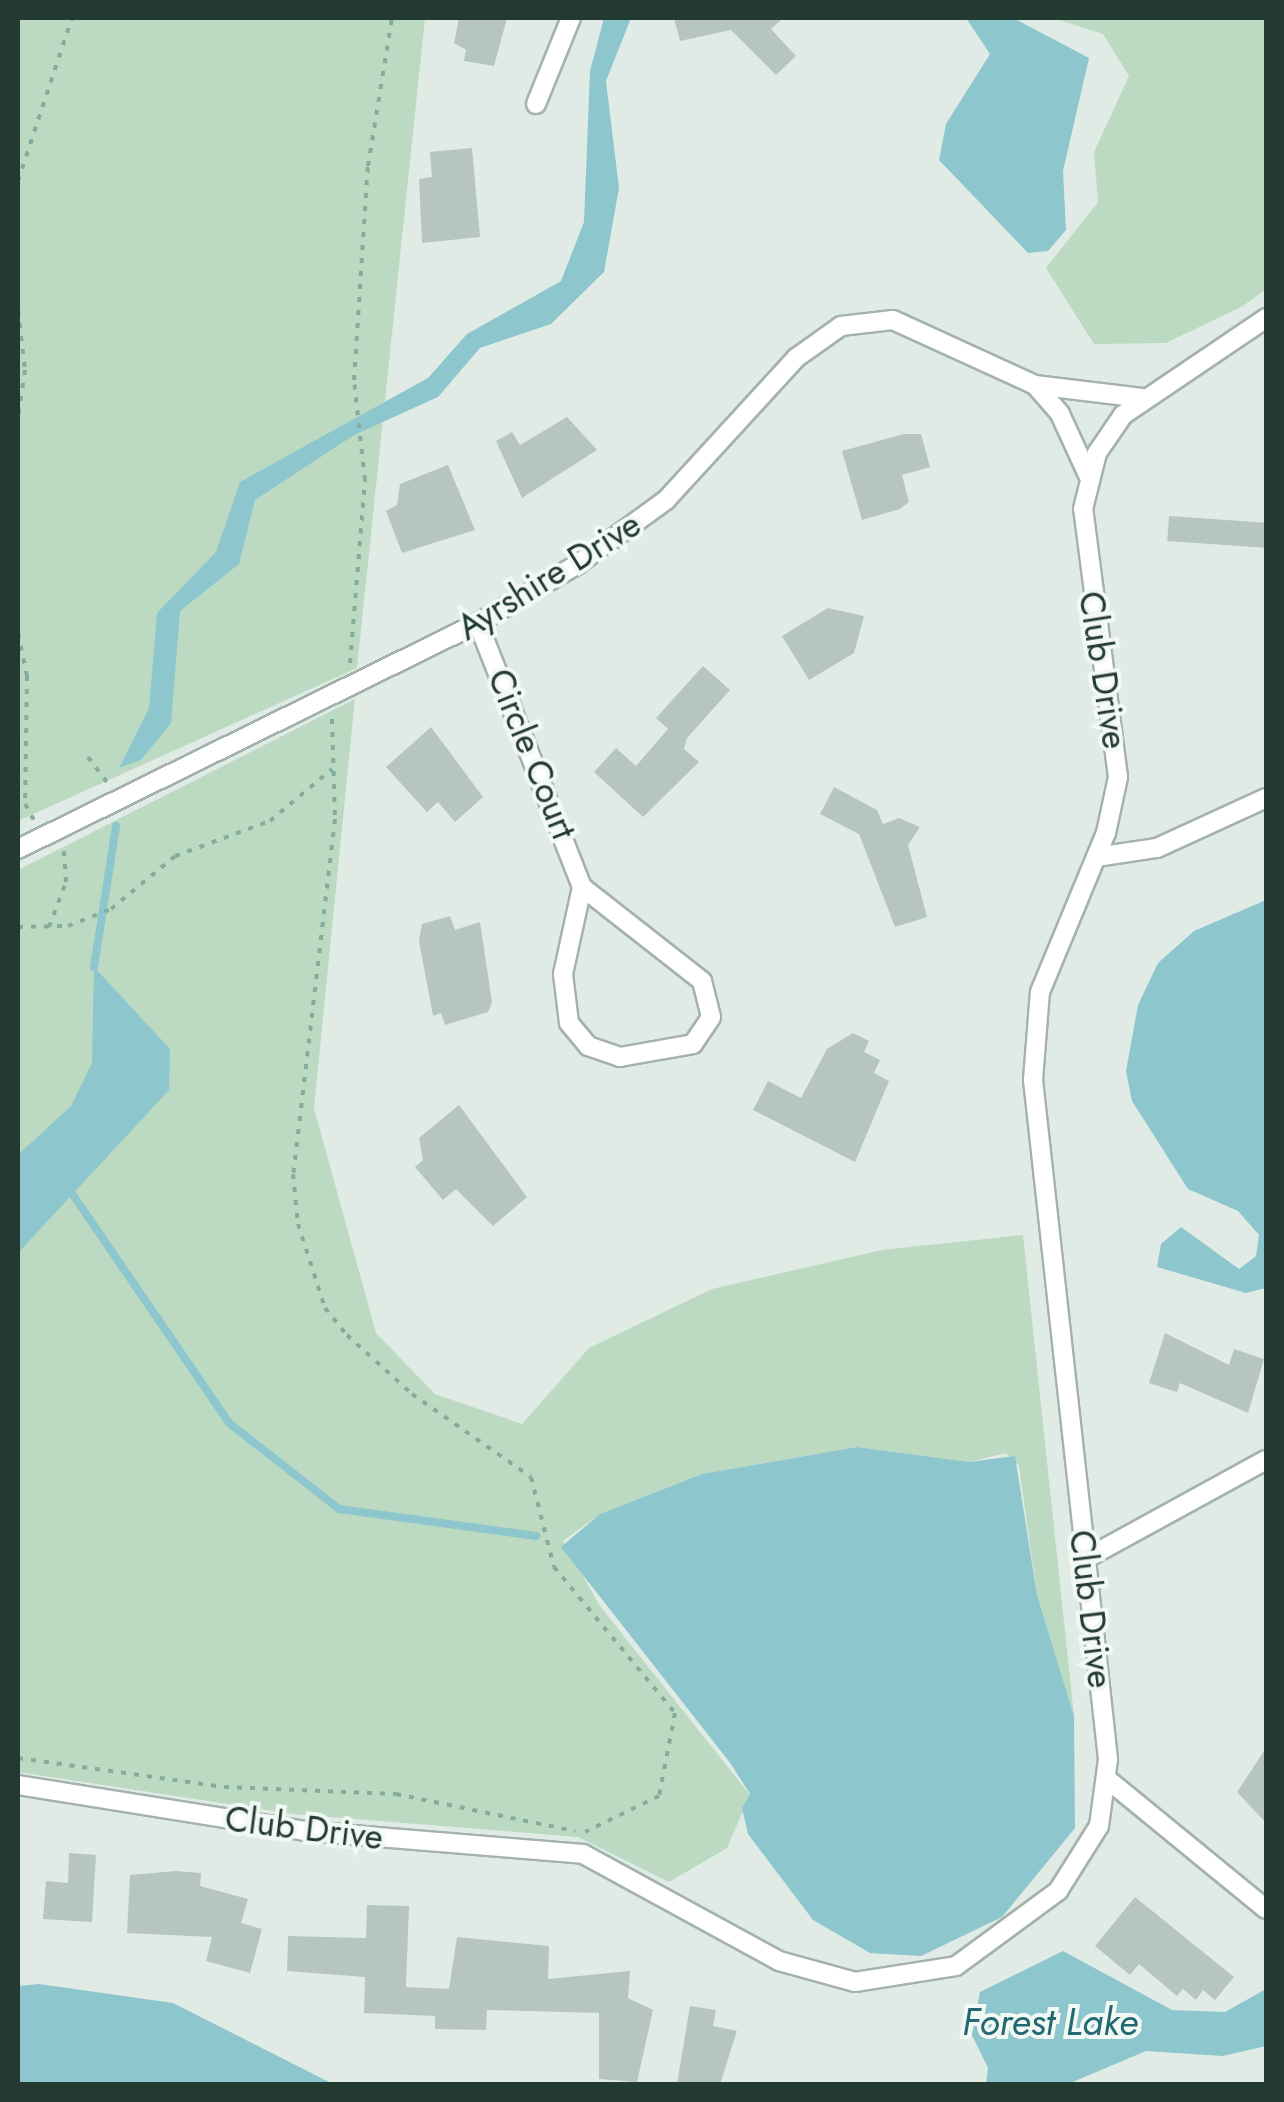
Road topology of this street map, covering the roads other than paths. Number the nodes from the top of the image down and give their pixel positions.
1 (571, 18) edge
2 (536, 104) dead end
3 (1266, 318) edge
4 (1035, 385) junction
5 (1142, 398) junction
6 (1088, 475) junction
7 (478, 622) junction
8 (1266, 798) edge
9 (18, 850) edge
10 (1096, 857) junction
11 (582, 887) junction
12 (1266, 1460) edge
13 (1085, 1559) junction
14 (1108, 1779) junction
15 (18, 1785) edge
16 (1266, 1909) edge

1 - 2 street
3 - 5 street
4 - 5 street, Ayrshire Drive
4 - 6 street, Ayrshire Drive
4 - 7 street, Ayrshire Drive
5 - 6 street
6 - 10 street, Club Drive
7 - 9 street, Ayrshire Drive
7 - 11 street, Circle Court
8 - 10 street
10 - 13 street, Club Drive
11 - 11 street, Circle Court
12 - 13 street
13 - 14 street, Club Drive
14 - 15 street, Club Drive
14 - 16 street

